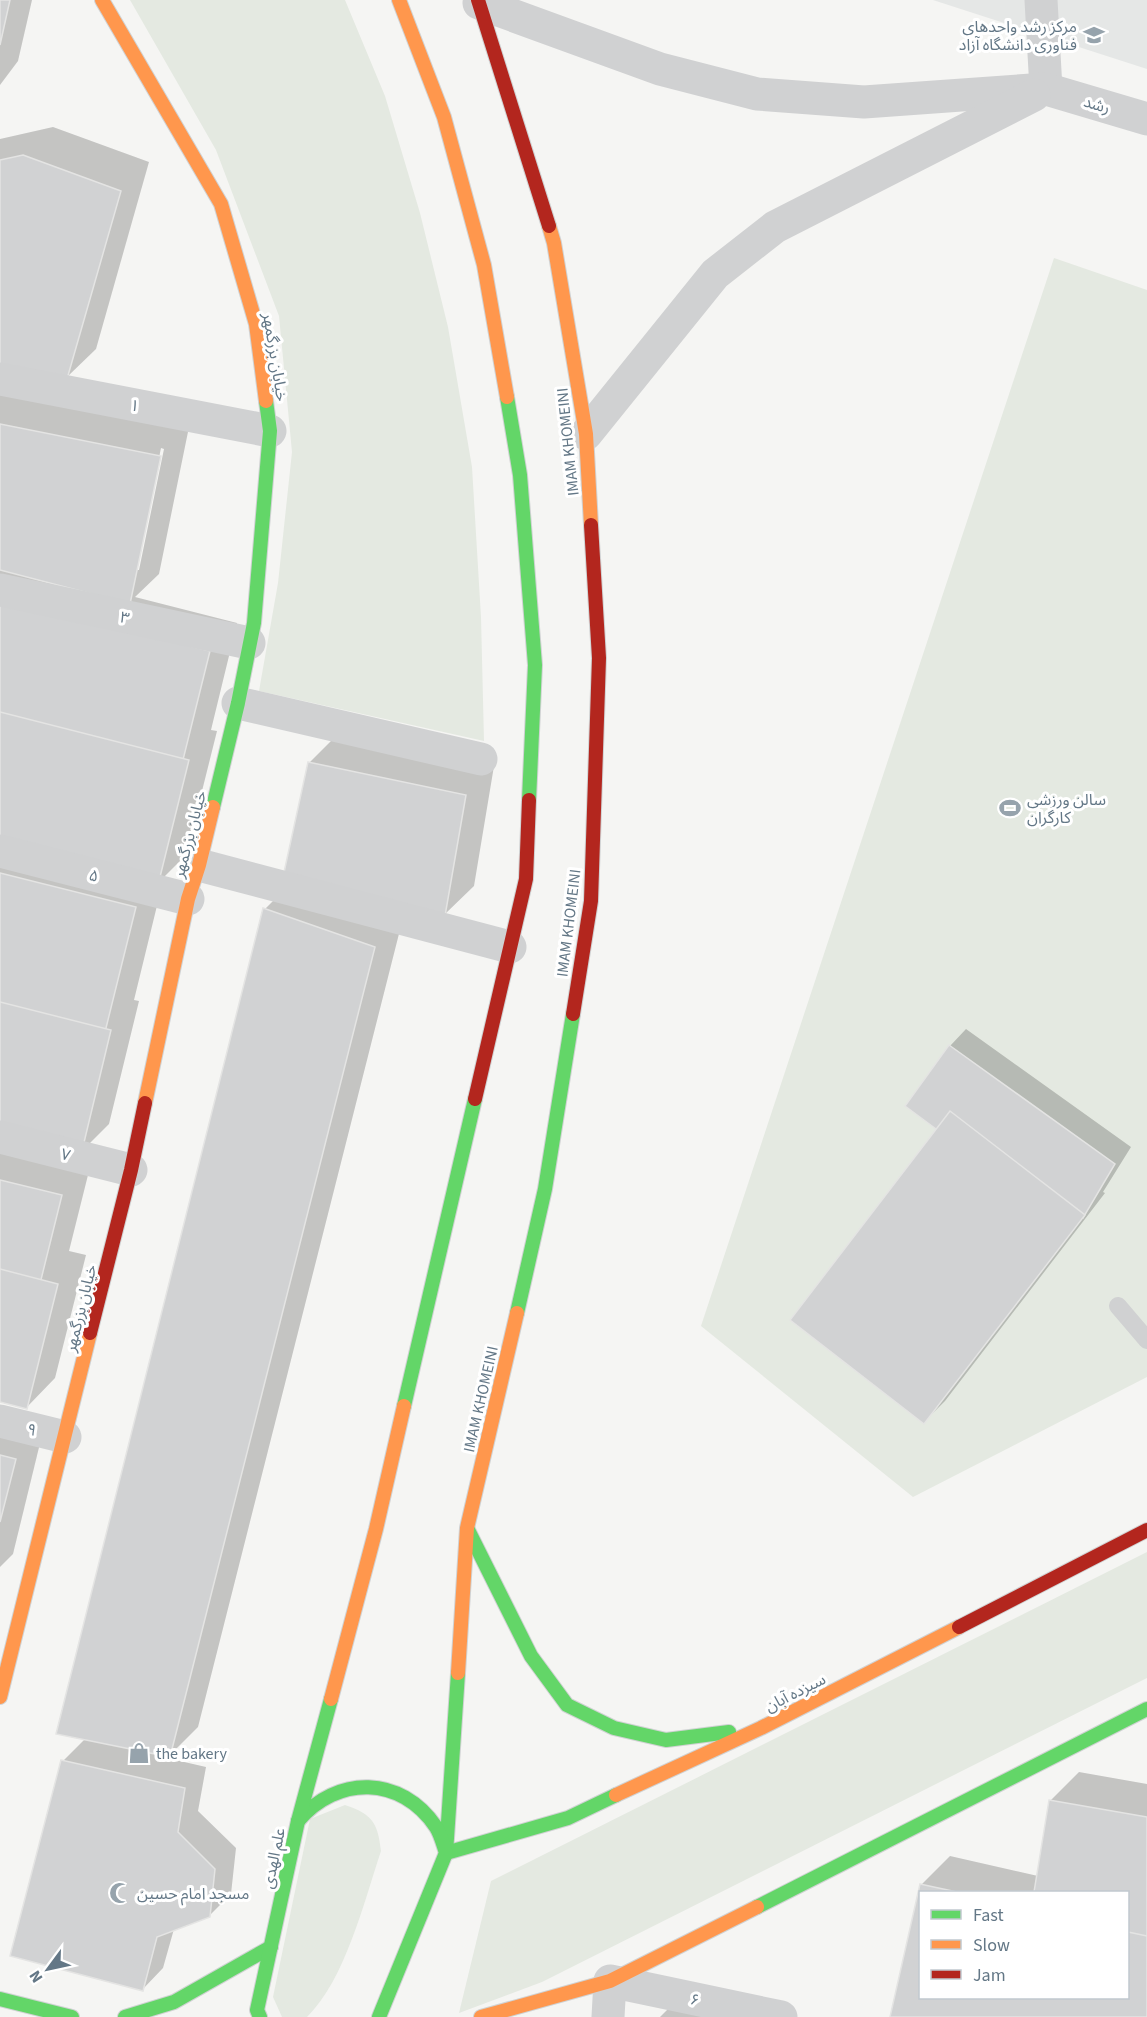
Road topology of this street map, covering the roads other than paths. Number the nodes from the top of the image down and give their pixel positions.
1 (102, 0) edge
2 (399, 0) edge
3 (1041, 0) edge
4 (479, 2) edge
5 (1047, 89) junction
6 (1147, 119) edge
7 (0, 379) edge
8 (270, 431) junction
9 (586, 434) junction
10 (0, 590) edge
11 (249, 643) junction
12 (238, 703) junction
13 (481, 759) dead end
14 (0, 851) edge
15 (200, 865) junction
16 (188, 899) junction
17 (510, 947) junction
18 (0, 1137) edge
19 (131, 1170) junction
20 (1119, 1306) dead end
21 (1147, 1340) edge
22 (0, 1421) edge
23 (65, 1437) junction
24 (467, 1528) junction
25 (1147, 1530) edge
26 (1, 1691) edge
27 (1142, 1720) edge
28 (761, 1728) junction
29 (298, 1821) junction
30 (446, 1853) junction
31 (271, 1947) junction
32 (610, 1981) junction
33 (0, 2000) edge
34 (256, 2015) edge
35 (72, 2017) edge
36 (124, 2017) edge
37 (379, 2017) edge
38 (481, 2017) edge
39 (608, 2017) edge
40 (782, 2017) edge

1 - 8 main road, خیابان بزرگمهر
2 - 17 main road
3 - 5 street
4 - 5 street
4 - 9 main road, IMAM KHOMEINI
5 - 6 street, رشد
5 - 9 street
7 - 8 street, ۱
8 - 11 main road, خیابان بزرگمهر
9 - 24 main road, IMAM KHOMEINI
10 - 11 street, ۳
11 - 12 main road, خیابان بزرگمهر
12 - 13 street
12 - 15 main road, خیابان بزرگمهر
14 - 16 street, ۵
15 - 16 main road, خیابان بزرگمهر
15 - 17 street
16 - 19 main road, خیابان بزرگمهر
17 - 29 main road
18 - 19 street, ۷
19 - 23 main road, خیابان بزرگمهر
20 - 21 lane
22 - 23 street, ۹
23 - 26 main road, خیابان بزرگمهر
24 - 28 main road
24 - 30 main road, IMAM KHOMEINI
25 - 28 main road, سیزده آبان
27 - 32 main road
28 - 30 main road, سیزده آبان
29 - 30 main road, علم الهدی
29 - 31 main road, علم الهدی
30 - 37 main road
31 - 34 main road, علم الهدی
31 - 36 main road
32 - 38 main road
32 - 39 street
32 - 40 street, ۶
33 - 35 main road

